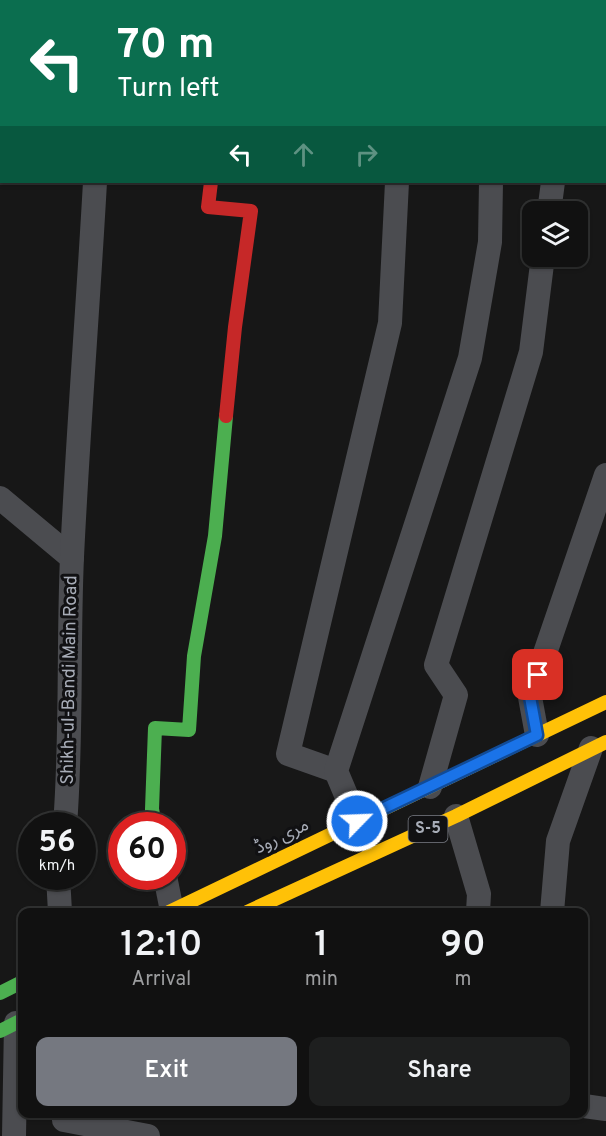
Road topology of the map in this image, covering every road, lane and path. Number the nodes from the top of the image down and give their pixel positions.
1 (95, 183) edge
2 (211, 183) edge
3 (397, 183) edge
4 (491, 183) edge
5 (553, 183) edge
6 (550, 201) edge
7 (542, 267) edge
8 (606, 475) edge
9 (0, 498) edge
10 (0, 507) edge
11 (72, 558) junction
12 (606, 702) edge
13 (537, 735) junction
14 (599, 745) edge
15 (336, 771) junction
16 (430, 787) junction
17 (66, 812) edge
18 (153, 812) edge
19 (456, 816) junction
20 (357, 821) junction
21 (394, 824) junction
22 (59, 890) edge
23 (167, 890) edge
24 (60, 908) edge
25 (170, 908) edge
26 (176, 908) edge
27 (255, 908) edge
28 (478, 908) edge
29 (552, 908) edge
30 (18, 984) edge
31 (0, 993) edge
32 (13, 1025) edge
33 (588, 1107) edge
34 (606, 1109) edge
35 (63, 1123) edge
36 (14, 1136) edge
37 (148, 1136) edge

1 - 11 street
2 - 18 main road
3 - 15 street
4 - 15 street
5 - 6 street
7 - 16 street
8 - 13 street
9 - 10 street
9 - 11 street, Shikh-ul-Bandi Main Road
11 - 17 street, Shikh-ul-Bandi Main Road
12 - 13 main road, مری روڈ / S-5
13 - 16 main road, مری روڈ / S-5
14 - 19 main road, مری روڈ / S-5
14 - 29 street
15 - 20 street
16 - 21 main road, مری روڈ / S-5
19 - 21 main road, مری روڈ / S-5
19 - 28 street
20 - 21 main road, مری روڈ / S-5
20 - 26 main road, مری روڈ / S-5
21 - 27 main road, مری روڈ / S-5
22 - 24 street
23 - 25 street
30 - 31 main road
32 - 36 street
33 - 34 street
35 - 37 street

